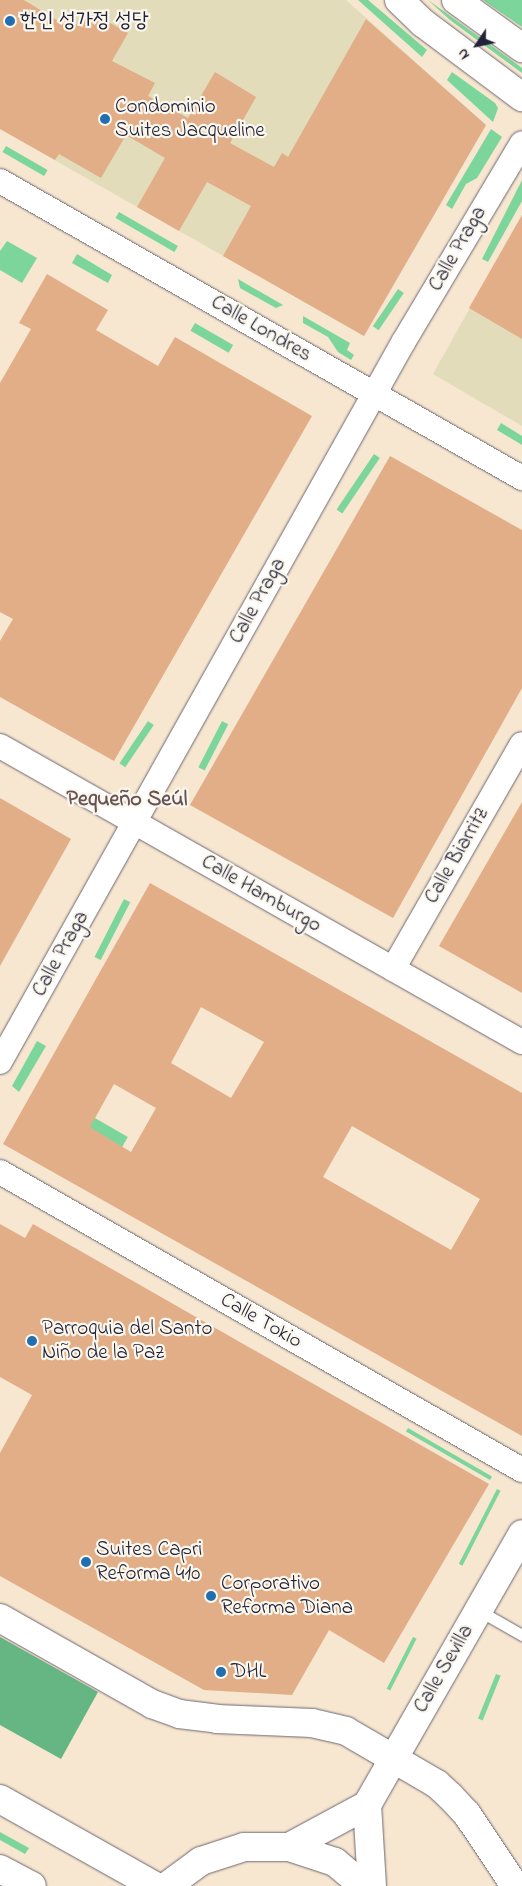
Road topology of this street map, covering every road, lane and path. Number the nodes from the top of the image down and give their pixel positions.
1 (399, 0) edge
2 (456, 0) edge
3 (522, 48) edge
4 (522, 97) edge
5 (522, 143) edge
6 (0, 180) edge
7 (375, 394) junction
8 (522, 478) edge
9 (522, 744) edge
10 (0, 746) edge
11 (134, 822) junction
12 (393, 969) junction
13 (6, 1038) edge
14 (522, 1042) edge
15 (0, 1062) edge
16 (0, 1172) edge
17 (522, 1470) edge
18 (522, 1534) edge
19 (478, 1610) junction
20 (0, 1618) edge
21 (522, 1635) edge
22 (394, 1758) junction
23 (0, 1799) edge
24 (367, 1805) junction
25 (289, 1847) junction
26 (0, 1868) edge
27 (32, 1886) edge
28 (155, 1886) edge
29 (168, 1886) edge
30 (364, 1886) edge
31 (372, 1886) edge
32 (515, 1886) edge

1 - 4 main road
2 - 3 main road
5 - 7 street, Calle Praga
6 - 7 street, Calle Londres
7 - 8 street, Calle Londres
7 - 11 street, Calle Praga
9 - 12 street, Calle Biarritz
10 - 11 street, Calle Hamburgo
11 - 12 street, Calle Hamburgo
11 - 13 street, Calle Praga
12 - 14 street, Calle Hamburgo
13 - 15 street, Calle Praga
16 - 17 street, Calle Tokio
18 - 19 main road, Calle Sevilla
19 - 21 lane
19 - 22 main road, Calle Sevilla
20 - 22 main road
22 - 24 main road, Calle Sevilla
22 - 32 main road
23 - 28 main road
24 - 25 main road
24 - 31 main road
25 - 29 main road
25 - 30 main road
26 - 27 main road

